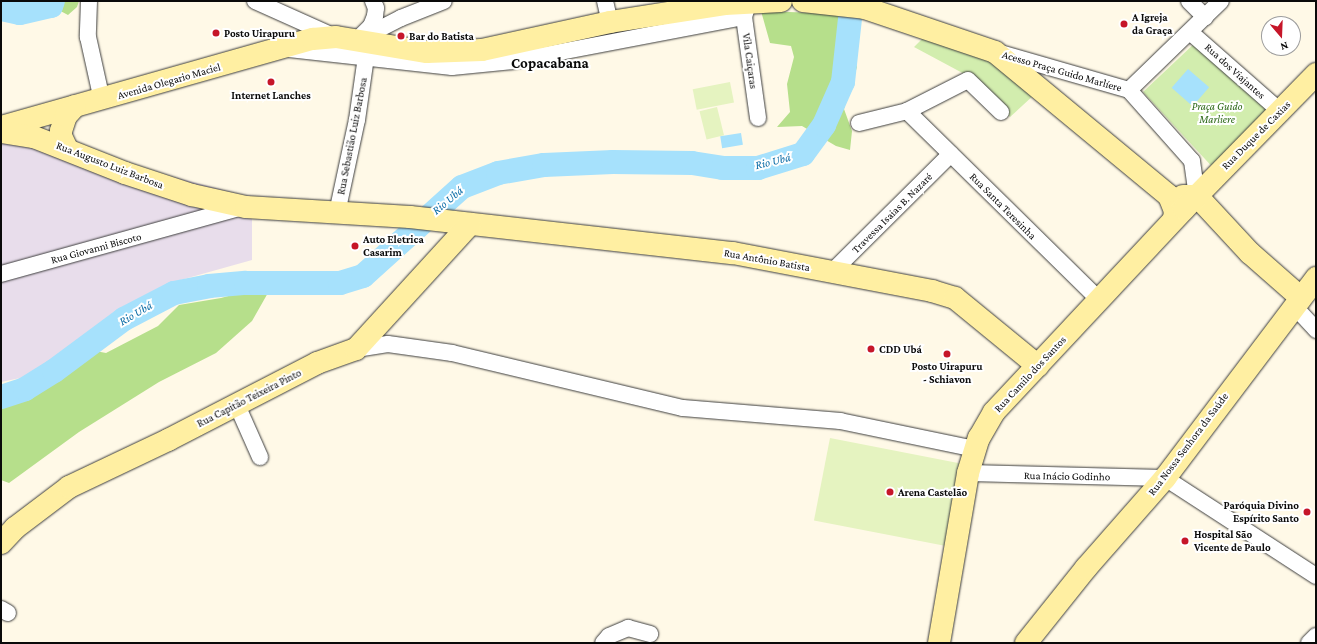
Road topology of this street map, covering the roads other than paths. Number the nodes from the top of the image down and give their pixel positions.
1 (89, 1) edge
2 (255, 1) edge
3 (373, 1) edge
4 (444, 1) edge
5 (605, 1) edge
6 (781, 1) edge
7 (803, 1) edge
8 (1189, 1) edge
9 (1221, 1) edge
10 (746, 10) junction
11 (1205, 17) junction
12 (401, 18) junction
13 (610, 22) junction
14 (1190, 32) junction
15 (336, 37) junction
16 (364, 44) junction
17 (281, 48) junction
18 (995, 52) junction
19 (1316, 74) edge
20 (1129, 90) junction
21 (102, 100) junction
22 (75, 106) junction
23 (907, 111) junction
24 (1280, 111) junction
25 (1001, 112) dead end
26 (758, 118) dead end
27 (859, 123) dead end
28 (1, 127) edge
29 (1, 132) edge
30 (67, 148) junction
31 (951, 154) junction
32 (192, 195) junction
33 (1169, 196) junction
34 (1197, 196) junction
35 (246, 206) junction
36 (337, 213) junction
37 (410, 217) joint
38 (1174, 219) junction
39 (191, 222) junction
40 (461, 223) junction
41 (833, 271) junction
42 (1, 274) edge
43 (1316, 278) edge
44 (1099, 300) junction
45 (1297, 302) junction
46 (1315, 328) edge
47 (356, 349) junction
48 (1038, 366) junction
49 (237, 404) junction
50 (975, 449) junction
51 (260, 457) dead end
52 (968, 473) junction
53 (1165, 478) junction
54 (1, 543) edge
55 (1316, 576) edge
56 (650, 634) dead end
57 (1316, 636) edge
58 (603, 643) edge
59 (939, 643) edge
60 (1026, 643) edge
61 (1309, 643) edge

1 - 21 street
2 - 15 street
3 - 12 street
3 - 16 street
4 - 12 street
5 - 13 street
6 - 10 main road, Avenida Olegario Maciel
7 - 18 main road
8 - 11 street
9 - 11 street
10 - 13 main road, Avenida Olegario Maciel
10 - 16 street
10 - 26 street, Vila Caiçaras
11 - 14 street
12 - 16 street
13 - 16 main road, Avenida Olegario Maciel
14 - 20 street
14 - 24 street, Rua dos Viajantes
15 - 16 main road, Avenida Olegario Maciel
15 - 17 main road, Avenida Olegario Maciel
16 - 17 street
16 - 36 street, Rua Sebastião Luiz Barbosa
17 - 21 main road, Avenida Olegario Maciel
18 - 20 street, Acesso Praça Guido Marlíere
18 - 33 main road
19 - 24 main road, Rua Duque de Caxias
20 - 34 street
21 - 22 main road, Avenida Olegario Maciel
22 - 28 main road, Avenida Olegario Maciel
22 - 30 main road
23 - 25 street
23 - 27 street
23 - 31 street, Rua Santa Teresinha
24 - 34 main road, Rua Duque de Caxias
29 - 30 main road, Rua Augusto Luiz Barbosa
30 - 32 main road, Rua Augusto Luiz Barbosa
31 - 41 street, Travessa Isaias B. Nazaré
31 - 44 street, Rua Santa Teresinha
32 - 35 main road, Rua Augusto Luiz Barbosa
32 - 39 street
33 - 34 main road
33 - 38 main road
34 - 38 main road, Rua Camilo dos Santos
34 - 45 main road
35 - 36 main road, Rua Augusto Luiz Barbosa
35 - 39 street, Rua Giovanni Biscoto
36 - 37 main road, Rua Augusto Luiz Barbosa
37 - 40 main road, Rua Antônio Batista
38 - 44 main road, Rua Camilo dos Santos
39 - 42 street, Rua Giovanni Biscoto
40 - 41 main road, Rua Antônio Batista
40 - 47 main road, Rua Capitão Teixeira Pinto
41 - 48 main road, Rua Antônio Batista
43 - 45 main road, Rua Nossa Senhora da Saúde
44 - 48 main road, Rua Camilo dos Santos
45 - 46 street
45 - 53 main road, Rua Nossa Senhora da Saúde
47 - 49 main road, Rua Capitão Teixeira Pinto
47 - 50 street
48 - 50 main road, Rua Camilo dos Santos
49 - 51 street
49 - 54 main road, Rua Capitão Teixeira Pinto
50 - 52 main road, Rua Camilo dos Santos
52 - 53 street, Rua Inácio Godinho
52 - 59 main road, Rua Camilo dos Santos
53 - 55 street
53 - 60 main road, Rua Nossa Senhora da Saúde
56 - 58 street
57 - 61 street

